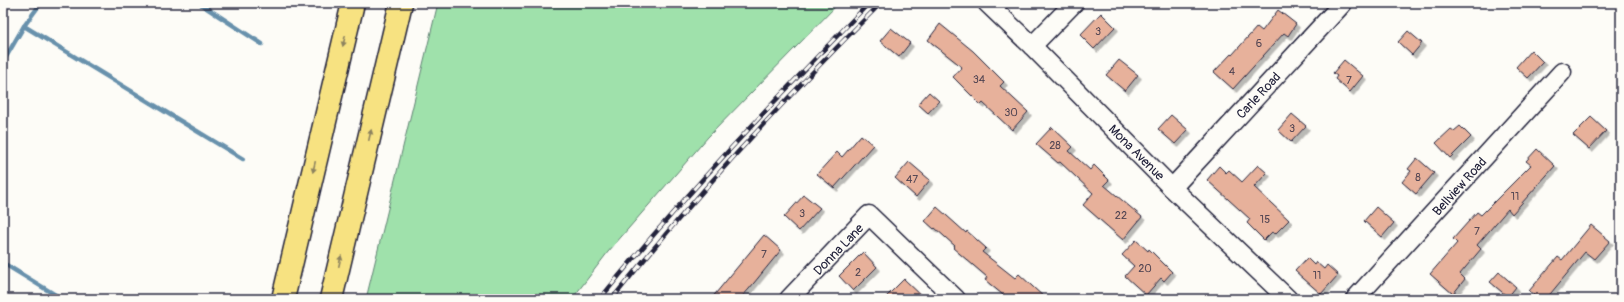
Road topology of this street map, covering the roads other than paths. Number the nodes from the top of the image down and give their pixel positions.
1 (353, 3) edge
2 (401, 3) edge
3 (987, 3) edge
4 (1074, 3) edge
5 (1343, 3) edge
6 (1032, 46) junction
7 (1562, 72) dead end
8 (1172, 188) junction
9 (283, 299) edge
10 (331, 299) edge
11 (789, 299) edge
12 (956, 299) edge
13 (1288, 299) edge
14 (1355, 299) edge

1 -> 9 highway
10 -> 2 highway
3 - 6 street, Mona Avenue
4 - 6 street
5 - 8 street, Carle Road
6 - 8 street, Mona Avenue
7 - 14 street, Bellview Road
8 - 13 street, Mona Avenue
11 - 12 street, Donna Lane

